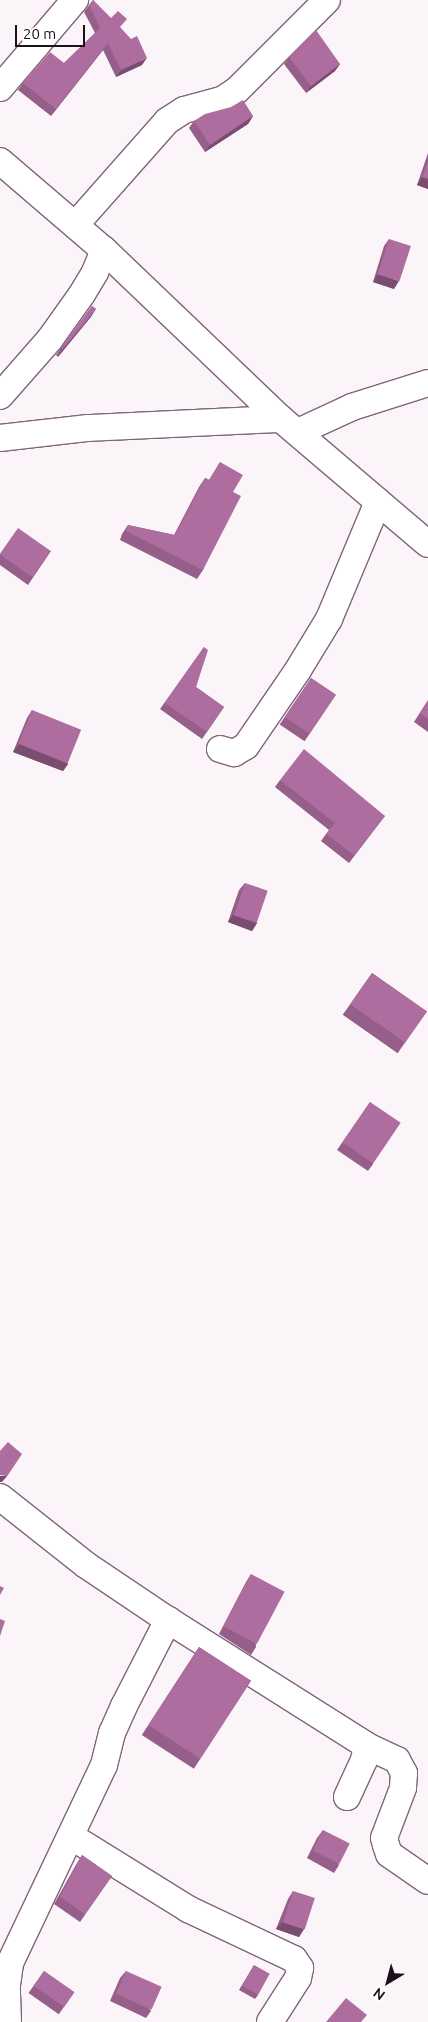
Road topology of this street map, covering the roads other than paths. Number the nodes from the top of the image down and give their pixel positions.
1 (75, 0) edge
2 (327, 0) edge
3 (0, 88) edge
4 (0, 161) edge
5 (76, 224) junction
6 (104, 250) junction
7 (428, 383) edge
8 (0, 396) edge
9 (338, 414) junction
10 (290, 426) junction
11 (0, 438) edge
12 (323, 455) junction
13 (378, 502) junction
14 (428, 544) edge
15 (220, 749) dead end
16 (0, 1497) edge
17 (168, 1620) junction
18 (367, 1746) junction
19 (347, 1797) dead end
20 (72, 1837) junction
21 (428, 1881) edge
22 (8, 2022) edge
23 (270, 2022) edge

1 - 3 street
2 - 5 street
4 - 5 street
5 - 6 street
6 - 8 street
6 - 10 street
7 - 9 street
9 - 10 street
9 - 12 street
10 - 11 street
10 - 12 street
12 - 13 street
13 - 14 street
13 - 15 street
16 - 17 street
17 - 18 street
17 - 20 street
18 - 19 street
18 - 21 street
20 - 22 street
20 - 23 street

